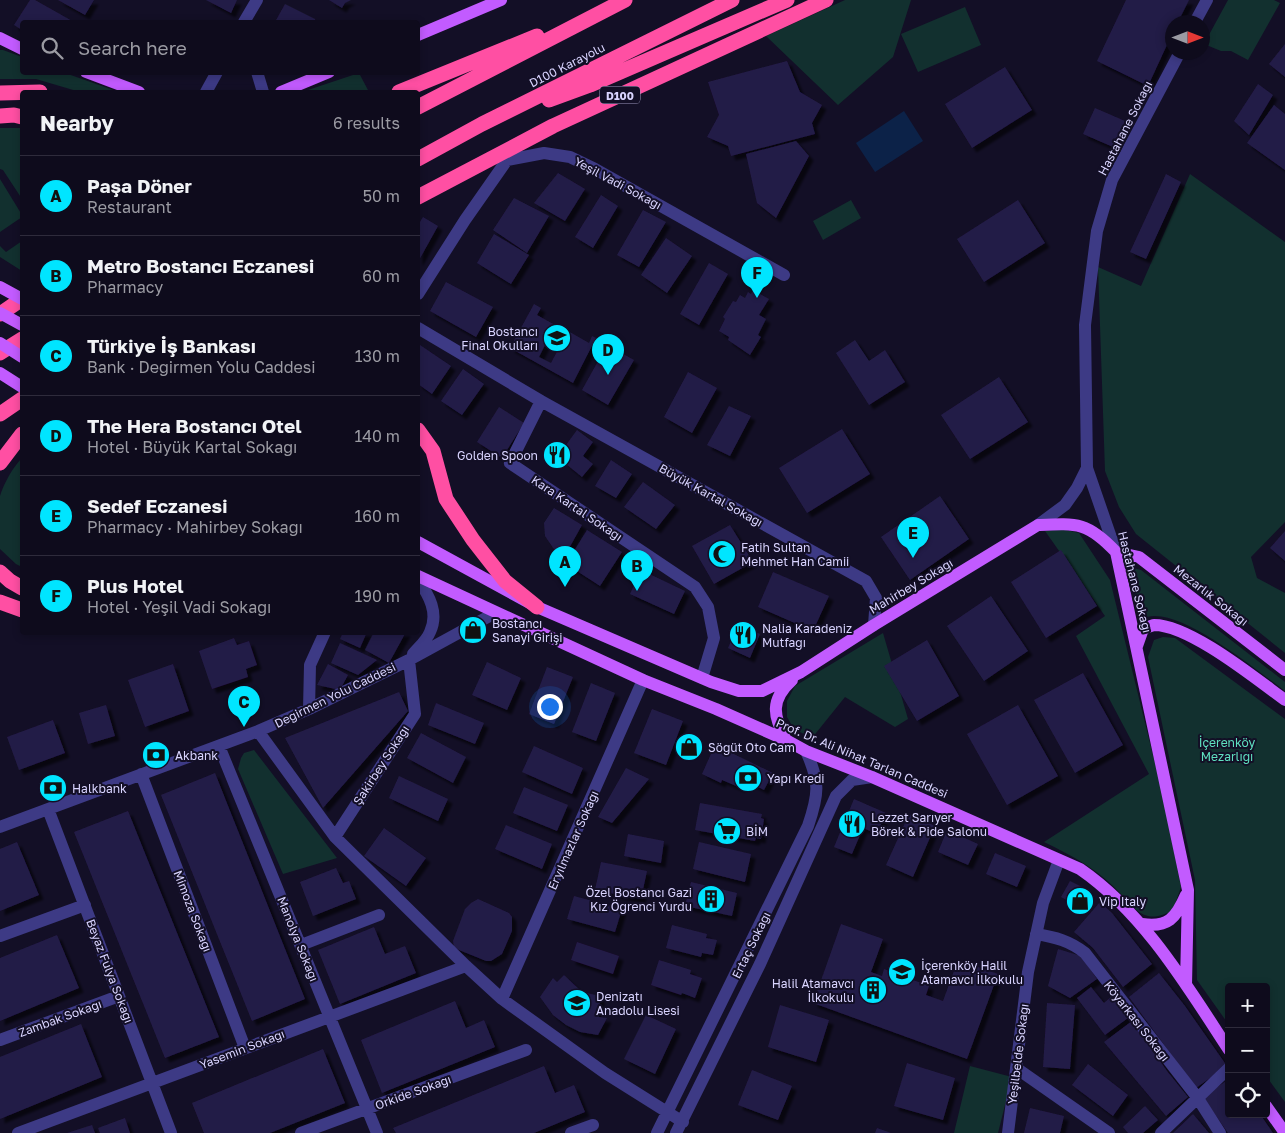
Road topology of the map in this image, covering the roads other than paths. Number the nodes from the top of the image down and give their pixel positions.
1 (257, 0) edge
2 (501, 0) edge
3 (625, 0) edge
4 (732, 0) edge
5 (787, 0) edge
6 (826, 0) edge
7 (1207, 0) edge
8 (609, 8) junction
9 (1199, 15) edge
10 (245, 20) edge
11 (420, 34) edge
12 (3, 42) edge
13 (20, 48) edge
14 (1176, 60) edge
15 (94, 75) edge
16 (215, 75) edge
17 (258, 75) edge
18 (321, 75) edge
19 (134, 90) edge
20 (207, 90) edge
21 (262, 90) edge
22 (286, 90) edge
23 (404, 90) edge
24 (20, 92) edge
25 (0, 93) edge
26 (420, 106) edge
27 (0, 116) edge
28 (20, 116) edge
29 (482, 124) junction
30 (505, 156) junction
31 (420, 158) edge
32 (420, 196) edge
33 (784, 276) dead end
34 (0, 286) edge
35 (420, 291) edge
36 (20, 298) edge
37 (20, 300) edge
38 (0, 313) edge
39 (20, 324) edge
40 (420, 329) edge
41 (20, 340) edge
42 (0, 343) edge
43 (0, 353) edge
44 (20, 355) edge
45 (0, 374) edge
46 (20, 386) edge
47 (20, 400) edge
48 (541, 401) junction
49 (0, 414) edge
50 (420, 433) edge
51 (20, 434) edge
52 (20, 436) edge
53 (0, 446) edge
54 (0, 463) edge
55 (1087, 468) junction
56 (1038, 524) junction
57 (420, 543) edge
58 (1116, 552) junction
59 (0, 572) edge
60 (420, 577) edge
61 (420, 583) edge
62 (20, 587) edge
63 (0, 602) edge
64 (537, 607) junction
65 (20, 609) edge
66 (495, 613) junction
67 (874, 625) junction
68 (325, 635) edge
69 (1137, 646) junction
70 (408, 660) junction
71 (1285, 670) edge
72 (801, 672) junction
73 (702, 678) junction
74 (643, 680) junction
75 (1285, 700) edge
76 (309, 709) junction
77 (258, 731) junction
78 (786, 740) junction
79 (219, 746) junction
80 (806, 751) junction
81 (141, 774) junction
82 (872, 777) junction
83 (48, 809) junction
84 (0, 827) edge
85 (335, 837) junction
86 (1059, 860) junction
87 (1188, 890) junction
88 (84, 905) junction
89 (379, 915) dead end
90 (1142, 924) junction
91 (1036, 934) junction
92 (0, 936) edge
93 (301, 946) junction
94 (466, 966) junction
95 (1186, 985) junction
96 (119, 996) junction
97 (502, 999) junction
98 (330, 1016) junction
99 (0, 1040) edge
100 (1225, 1044) edge
101 (245, 1048) junction
102 (526, 1050) dead end
103 (1016, 1068) junction
104 (1225, 1072) edge
105 (152, 1083) junction
106 (1197, 1097) junction
107 (368, 1109) junction
108 (668, 1112) junction
109 (1270, 1112) edge
110 (593, 1125) dead end
111 (680, 1127) edge
112 (18, 1133) edge
113 (171, 1133) edge
114 (301, 1133) edge
115 (377, 1133) edge
116 (571, 1133) edge
117 (658, 1133) edge
118 (1008, 1133) edge
119 (1109, 1133) edge
120 (1162, 1133) edge
121 (1220, 1133) edge
122 (1285, 1133) edge

1 - 10 street
2 - 11 main road
3 - 8 highway
4 - 29 highway, D100 Karayolu
5 - 29 highway
6 - 30 highway, D100
7 - 9 street
8 - 23 highway
8 - 26 highway
12 - 13 main road
14 - 55 street, Hastahane Sokağı
15 - 19 main road
16 - 20 street
17 - 21 street
18 - 22 main road
24 - 25 highway
27 - 28 highway
29 - 31 highway, D100 Karayolu
30 - 32 highway, D100
30 - 33 street, Yeşil Vadi Sokağı
30 - 35 street
34 - 36 main road, bridge
37 - 38 highway
38 - 39 main road, bridge
40 - 48 street
41 - 43 highway
42 - 44 main road, bridge
45 - 46 main road
47 - 49 highway
48 - 67 street, Büyük Kartal Sokağı
48 - 73 street, Kara Kartal Sokağı
50 - 64 highway
51 - 53 highway
52 - 54 highway
55 - 56 street, Mahirbey Sokağı
55 - 58 street, Hastahane Sokağı
56 - 58 main road, Mahirbey Sokağı
56 - 67 main road, Mahirbey Sokağı
57 - 64 main road
58 - 69 main road, Hastahane Sokağı
58 - 71 main road, Mezarlık Sokağı
59 - 62 highway
60 - 66 main road, Prof. Dr. Ali Nihat Tarlan Caddesi
61 - 70 street
63 - 65 highway
64 - 73 main road
66 - 70 street, Değirmen Yolu Caddesi
66 - 74 main road, Prof. Dr. Ali Nihat Tarlan Caddesi
67 - 72 main road, Mahirbey Sokağı
68 - 76 street
69 - 75 main road
69 - 87 main road, Hastahane Sokağı
70 - 76 street, Değirmen Yolu Caddesi
70 - 85 street, Şakirbey Sokağı
72 - 73 main road
72 - 78 main road
74 - 78 main road, Prof. Dr. Ali Nihat Tarlan Caddesi
74 - 97 street, Eryılmazlar Sokağı
76 - 77 street, Değirmen Yolu Caddesi
77 - 79 street, Değirmen Yolu Caddesi
77 - 85 street
78 - 80 main road, Prof. Dr. Ali Nihat Tarlan Caddesi
79 - 81 street, Değirmen Yolu Caddesi
79 - 93 street, Manolya Sokağı
80 - 82 main road, Prof. Dr. Ali Nihat Tarlan Caddesi
80 - 108 street, Ertaç Sokağı
81 - 83 street, Değirmen Yolu Caddesi
81 - 101 street, Mimoza Sokağı
82 - 86 main road, Prof. Dr. Ali Nihat Tarlan Caddesi
82 - 111 street, Ertaç Sokağı
83 - 84 street, Değirmen Yolu Caddesi
83 - 88 street, Beyaz Fulya Sokağı
85 - 94 street
86 - 90 main road, Prof. Dr. Ali Nihat Tarlan Caddesi
86 - 91 street, Yeşilbelde Sokağı
87 - 90 main road
87 - 95 main road, Hastahane Sokağı
88 - 92 street
88 - 96 street, Beyaz Fulya Sokağı
89 - 93 street
90 - 95 main road, Prof. Dr. Ali Nihat Tarlan Caddesi
91 - 103 street, Yeşilbelde Sokağı
91 - 106 street, Köyarkası Sokağı
93 - 98 street, Manolya Sokağı
94 - 97 street
94 - 98 street, Yasemin Sokağı
95 - 100 main road, Prof. Dr. Ali Nihat Tarlan Caddesi
96 - 99 street, Zambak Sokağı
96 - 105 street, Beyaz Fulya Sokağı
97 - 108 street
98 - 101 street, Yasemin Sokağı
98 - 107 street, Manolya Sokağı
101 - 105 street, Yasemin Sokağı
102 - 107 street, Orkide Sokağı
103 - 118 street, Yeşilbelde Sokağı
103 - 119 street
104 - 106 street
105 - 112 street, Yasemin Sokağı
105 - 113 street, Beyaz Fulya Sokağı
106 - 120 street
106 - 121 street, Köyarkası Sokağı
107 - 114 street, Orkide Sokağı
107 - 115 street, Manolya Sokağı
108 - 111 street
108 - 117 street, Ertaç Sokağı
109 - 122 main road
110 - 116 street

